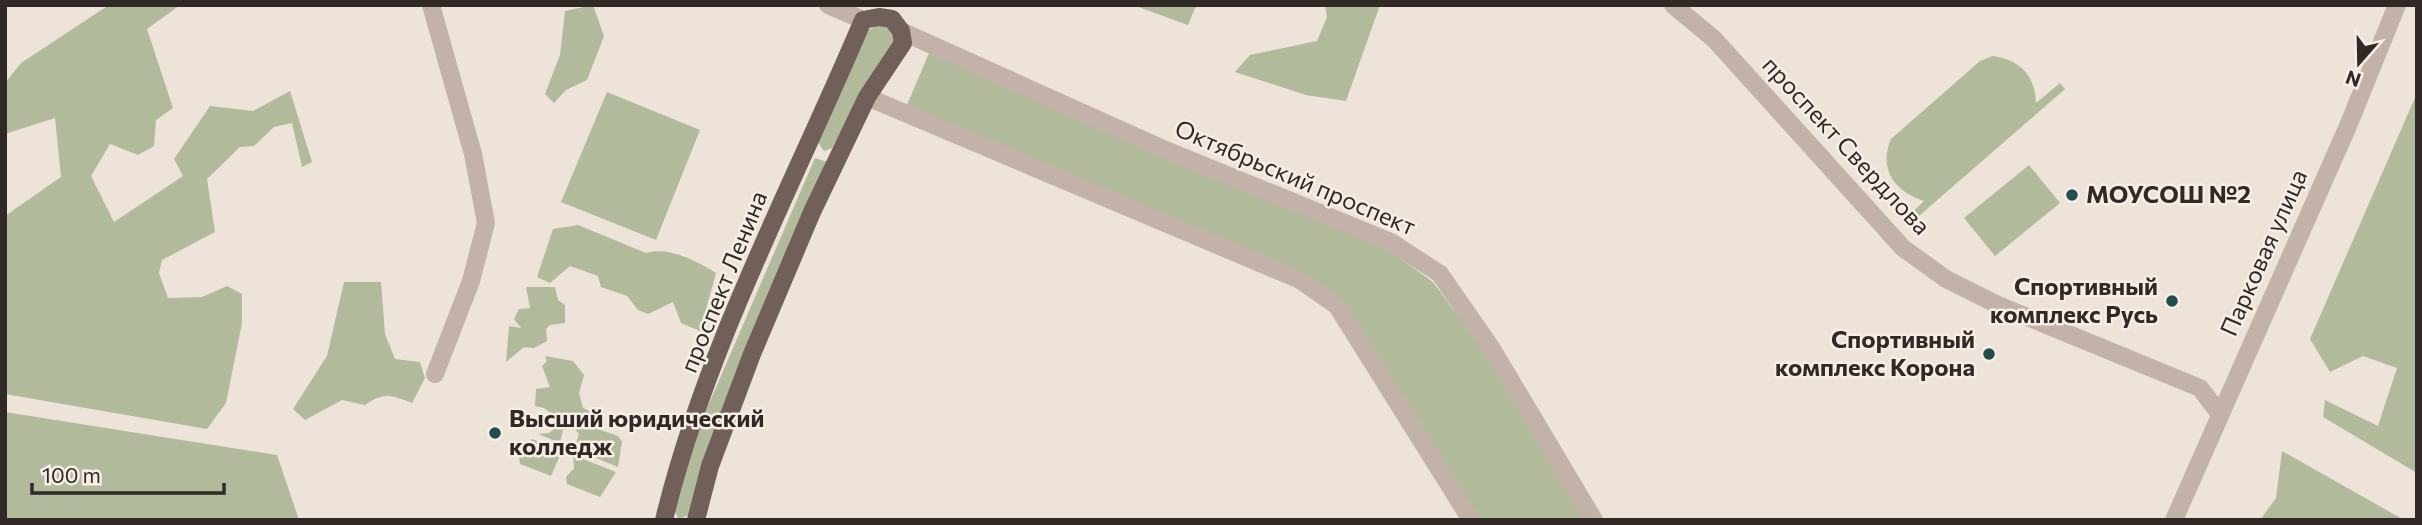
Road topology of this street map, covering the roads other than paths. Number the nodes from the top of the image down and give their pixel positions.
1 (430, 5) edge
2 (828, 5) edge
3 (1673, 5) edge
4 (2397, 5) edge
5 (896, 19) edge
6 (863, 20) junction
7 (867, 97) junction
8 (809, 145) junction
9 (837, 156) junction
10 (435, 374) dead end
11 (2232, 384) junction
12 (2200, 388) junction
13 (2219, 413) junction
14 (664, 520) edge
15 (695, 520) edge
16 (1471, 520) edge
17 (1594, 520) edge
18 (2174, 520) edge

1 - 10 street
2 - 6 street
3 - 12 street, проспект Свердлова
4 - 11 street, Парковая улица
5 - 6 main road
5 - 7 main road
5 - 17 street, Октябрьский проспект
6 - 8 main road, проспект Ленина
7 - 9 main road
7 - 16 street
8 - 9 main road
8 - 14 main road, проспект Ленина
9 - 15 main road
11 - 12 street
11 - 13 street, Парковая улица
12 - 13 street
13 - 18 street, Парковая улица

